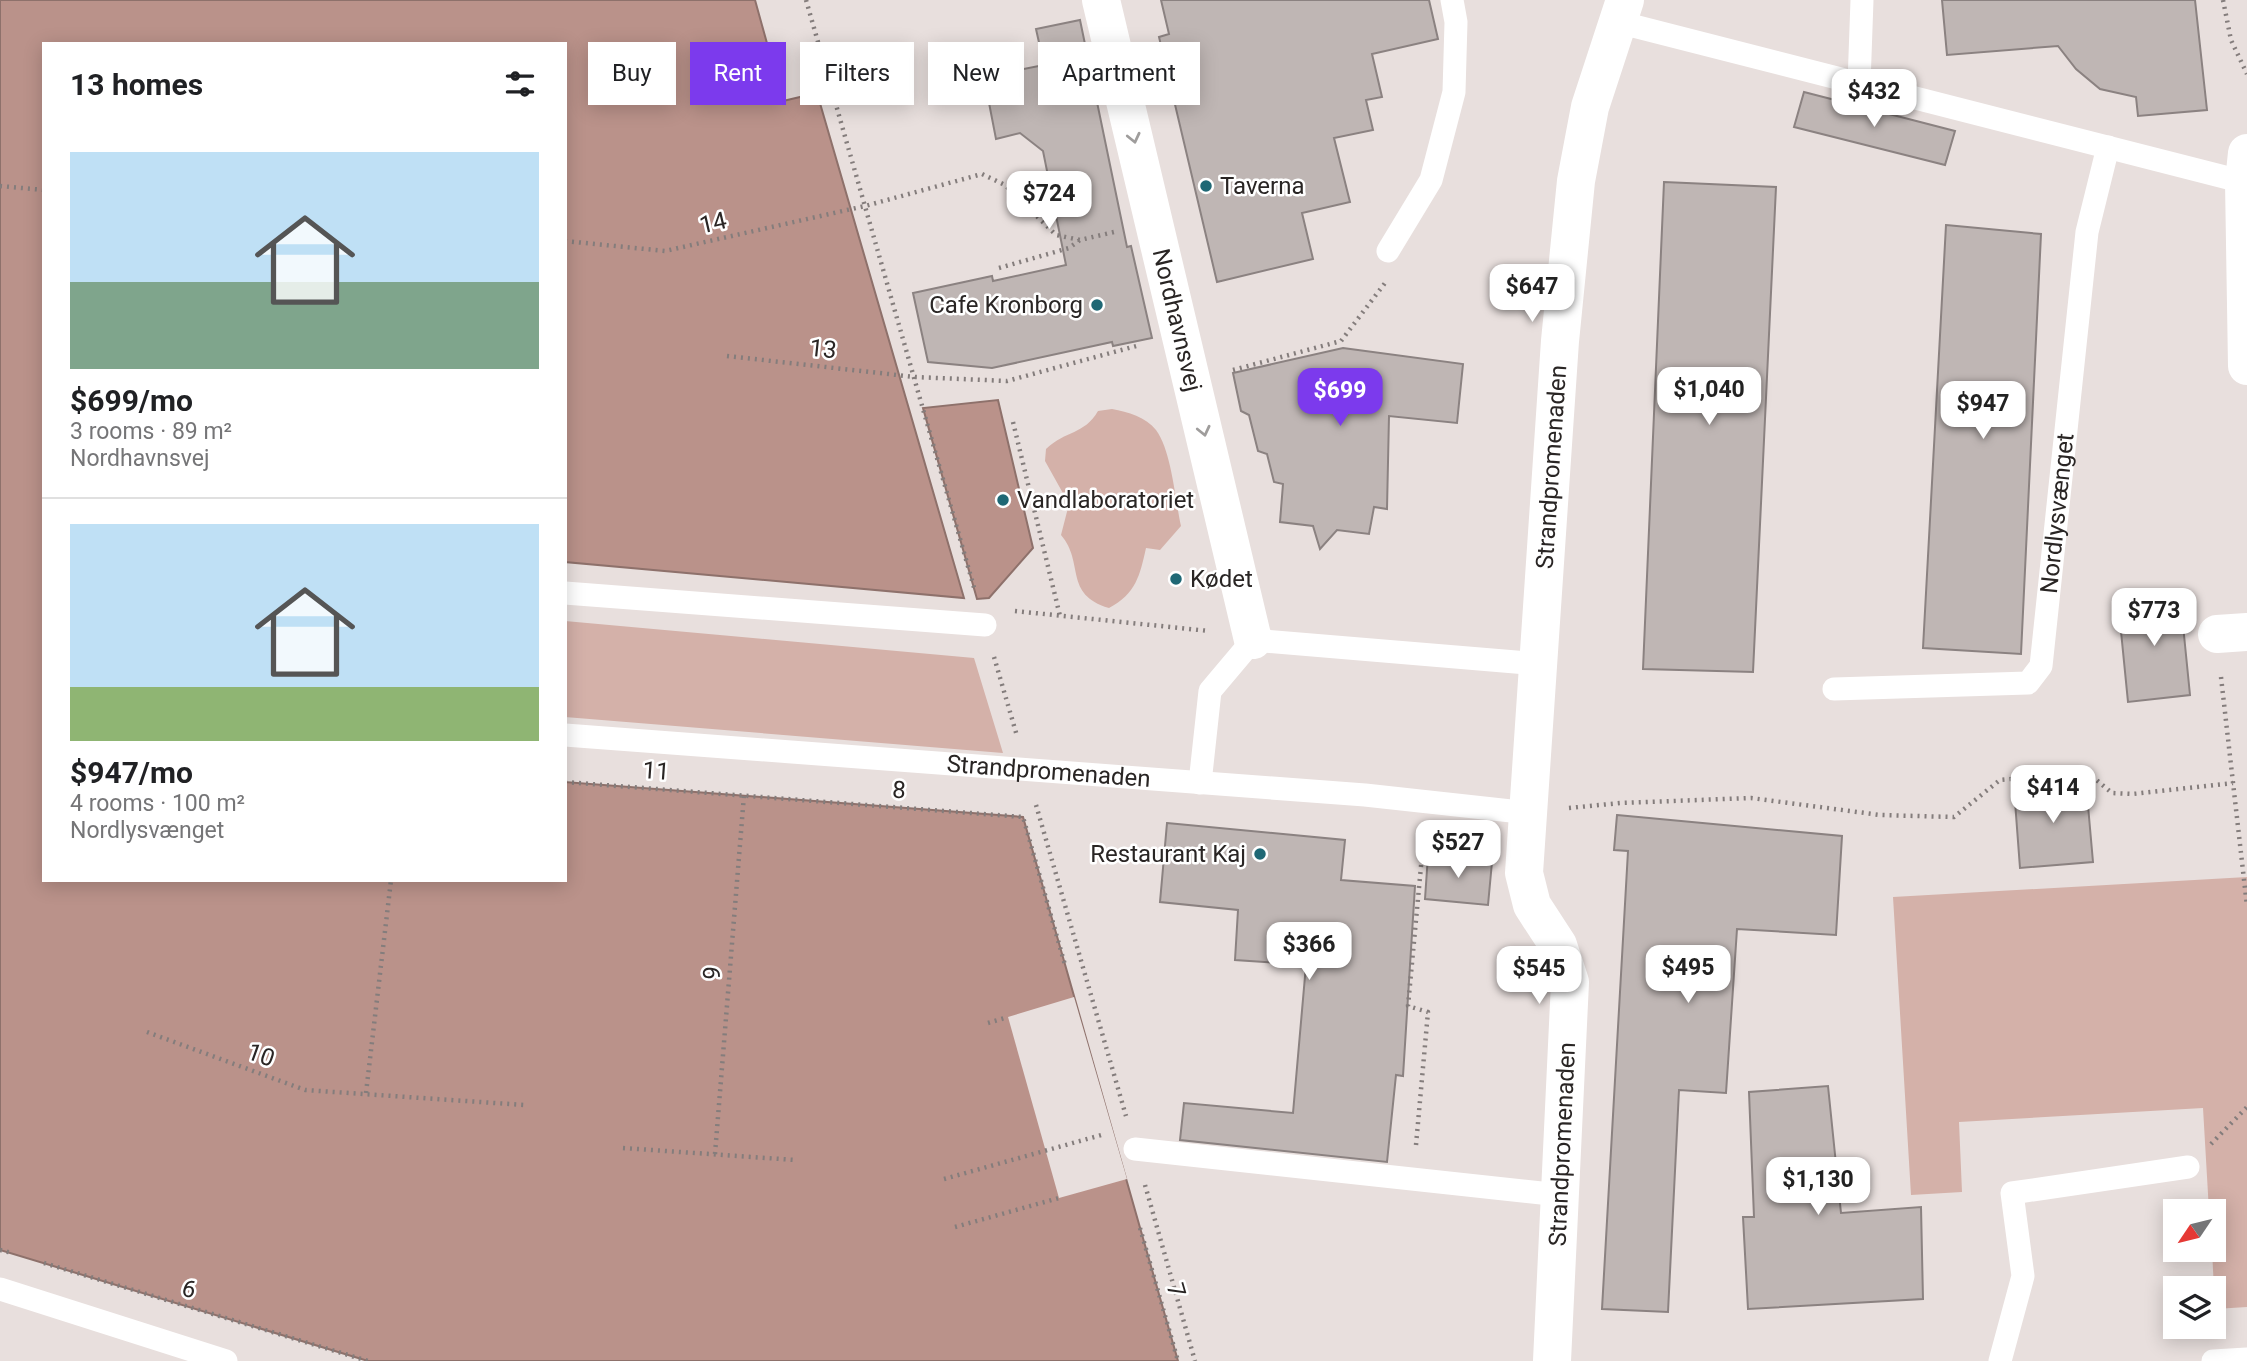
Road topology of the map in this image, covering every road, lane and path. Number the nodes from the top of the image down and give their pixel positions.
1 (806, 0) edge
2 (1101, 0) edge
3 (1452, 0) edge
4 (1862, 0) edge
5 (2223, 0) edge
6 (1622, 11) edge
7 (2247, 74) edge
8 (1859, 84) junction
9 (2108, 148) junction
10 (2245, 168) edge
11 (0, 186) edge
12 (42, 190) edge
13 (866, 206) junction
14 (1154, 223) junction
15 (1080, 240) junction
16 (567, 241) edge
17 (1392, 245) joint
18 (999, 268) dead end
19 (1181, 334) junction
20 (727, 356) dead end
21 (2247, 366) edge
22 (915, 377) junction
23 (1192, 381) junction
24 (1013, 422) dead end
25 (567, 593) edge
26 (983, 616) junction
27 (1060, 616) junction
28 (2232, 633) edge
29 (1253, 640) junction
30 (1539, 664) junction
31 (1835, 689) dead end
32 (567, 735) edge
33 (1026, 770) junction
34 (567, 782) edge
35 (1200, 783) junction
36 (2233, 783) junction
37 (744, 795) junction
38 (1427, 802) junction
39 (1530, 813) junction
40 (391, 882) edge
41 (2247, 906) edge
42 (1066, 965) dead end
43 (1008, 1017) dead end
44 (988, 1023) dead end
45 (147, 1032) dead end
46 (366, 1093) junction
47 (524, 1105) dead end
48 (2247, 1107) edge
49 (1113, 1132) dead end
50 (623, 1148) dead end
51 (1135, 1149) junction
52 (715, 1154) junction
53 (794, 1160) dead end
54 (2188, 1167) joint
55 (944, 1179) dead end
56 (1413, 1179) junction
57 (1560, 1195) junction
58 (1059, 1198) dead end
59 (955, 1227) dead end
60 (1140, 1228) dead end
61 (0, 1250) edge
62 (13, 1254) dead end
63 (39, 1261) dead end
64 (0, 1289) edge
65 (2247, 1359) edge
66 (226, 1361) edge
67 (368, 1361) edge
68 (1178, 1361) edge
69 (1195, 1361) edge
70 (1552, 1361) edge
71 (2000, 1361) edge
72 (2214, 1361) edge

1 - 13 path
2 -> 14 street, Nordhavnsvej
3 - 17 lane
4 - 8 lane
5 - 7 path
6 - 8 lane
6 - 30 street, Strandpromenaden
8 - 9 lane
9 - 10 lane
9 - 31 lane, Nordlysvænget
10 - 21 street
11 - 12 path
13 - 15 path, 14
13 - 16 path, 14
13 - 22 path
14 - 15 path
14 - 19 street, Nordhavnsvej
15 - 18 path
17 - 23 path
19 - 22 path, 13
19 - 23 street, Nordhavnsvej
20 - 22 path, 13
22 - 26 path
23 -> 29 street, Nordhavnsvej
24 - 27 path
25 - 26 lane
26 - 27 path
26 - 33 path
27 - 29 path
28 - 36 path
29 - 30 lane
29 - 35 lane
30 - 39 street, Strandpromenaden
32 - 33 lane, Strandpromenaden
33 - 35 lane, Strandpromenaden
33 - 51 path
34 - 37 path, 11
35 - 38 lane, Strandpromenaden
36 - 39 path
36 - 41 path
37 - 42 path, 8
37 - 52 path, 9
38 - 39 lane, Strandpromenaden
38 - 56 path
39 - 57 street, Strandpromenaden
40 - 46 path
43 - 44 path
45 - 46 path, 10
46 - 47 path, 10
48 - 54 path
49 - 55 path
50 - 52 path
51 - 56 lane
51 - 69 path
52 - 53 path
54 - 71 lane
56 - 57 lane
57 - 70 street, Strandpromenaden
58 - 59 path
60 - 68 path, 7
61 - 62 path
63 - 67 path, 6
64 - 66 lane
65 - 72 lane

